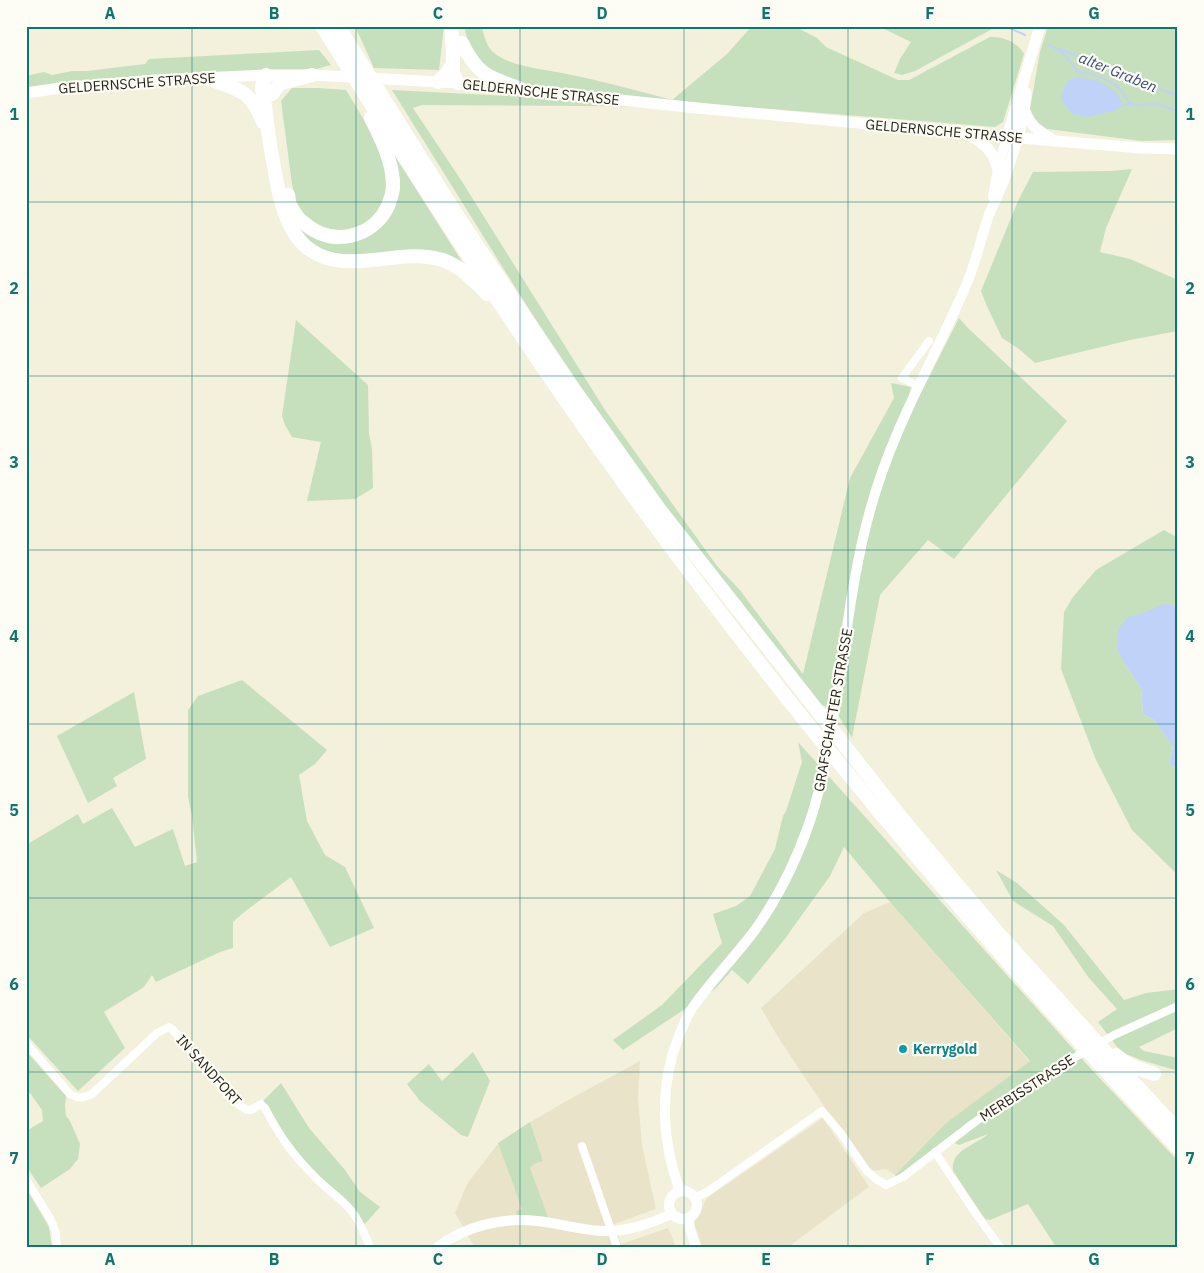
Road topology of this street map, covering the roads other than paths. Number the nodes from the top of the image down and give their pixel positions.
1 (322, 26) edge
2 (338, 26) edge
3 (348, 26) edge
4 (451, 26) edge
5 (459, 26) edge
6 (1040, 26) edge
7 (462, 43) junction
8 (452, 65) junction
9 (364, 66) junction
10 (266, 75) junction
11 (312, 75) junction
12 (206, 78) junction
13 (438, 82) junction
14 (458, 84) junction
15 (359, 85) junction
16 (521, 89) junction
17 (26, 93) edge
18 (272, 94) junction
19 (1019, 109) junction
20 (268, 134) junction
21 (969, 134) junction
22 (985, 135) junction
23 (1013, 137) junction
24 (1055, 141) junction
25 (1178, 149) edge
26 (998, 169) junction
27 (990, 213) junction
28 (506, 312) junction
29 (930, 341) dead end
30 (918, 386) junction
31 (1178, 1006) edge
32 (1070, 1012) junction
33 (26, 1043) edge
34 (1154, 1074) dead end
35 (1178, 1130) edge
36 (582, 1146) dead end
37 (1178, 1148) edge
38 (935, 1152) junction
39 (26, 1178) edge
40 (680, 1191) junction
41 (696, 1197) junction
42 (672, 1214) junction
43 (688, 1218) junction
44 (611, 1231) junction
45 (57, 1247) edge
46 (370, 1247) edge
47 (438, 1247) edge
48 (617, 1247) edge
49 (696, 1247) edge
50 (1000, 1247) edge

1 - 15 highway
2 - 9 highway
3 - 9 highway
4 - 8 highway
5 - 7 highway
6 - 19 main road
7 - 14 highway
7 - 16 highway
8 - 13 highway
8 - 14 highway
9 - 32 highway
10 - 11 main road, GELDERNSCHE STRASSE
10 - 12 main road, GELDERNSCHE STRASSE
10 - 18 highway
10 - 20 highway
11 - 13 main road, GELDERNSCHE STRASSE
11 - 18 highway
12 - 17 main road, GELDERNSCHE STRASSE
12 - 20 highway
13 - 14 main road, GELDERNSCHE STRASSE
14 - 16 main road, GELDERNSCHE STRASSE
15 - 18 highway
15 - 28 highway
16 - 21 main road, GELDERNSCHE STRASSE
19 - 22 main road
19 - 23 main road
19 - 24 main road, GELDERNSCHE STRASSE
20 - 28 highway
21 - 22 main road, GELDERNSCHE STRASSE
21 - 26 main road
22 - 23 main road, GELDERNSCHE STRASSE
23 - 24 main road, GELDERNSCHE STRASSE
23 - 26 street, GRAFSCHAFTER STRASSE
23 - 27 street, GRAFSCHAFTER STRASSE
24 - 25 main road, GELDERNSCHE STRASSE
26 - 27 street, GRAFSCHAFTER STRASSE
27 - 30 street, GRAFSCHAFTER STRASSE
28 - 37 highway
29 - 30 street
30 - 40 street, GRAFSCHAFTER STRASSE
31 - 38 street, MERBISSTRASSE
32 - 34 highway
32 - 35 highway
33 - 46 street, IN SANDFORT
36 - 44 street
38 - 41 street, MERBISSTRASSE
38 - 50 street
39 - 45 street
40 - 41 street
40 - 42 street
41 - 43 street
42 - 43 street
42 - 44 street
43 - 49 street
44 - 47 street
44 - 48 street

